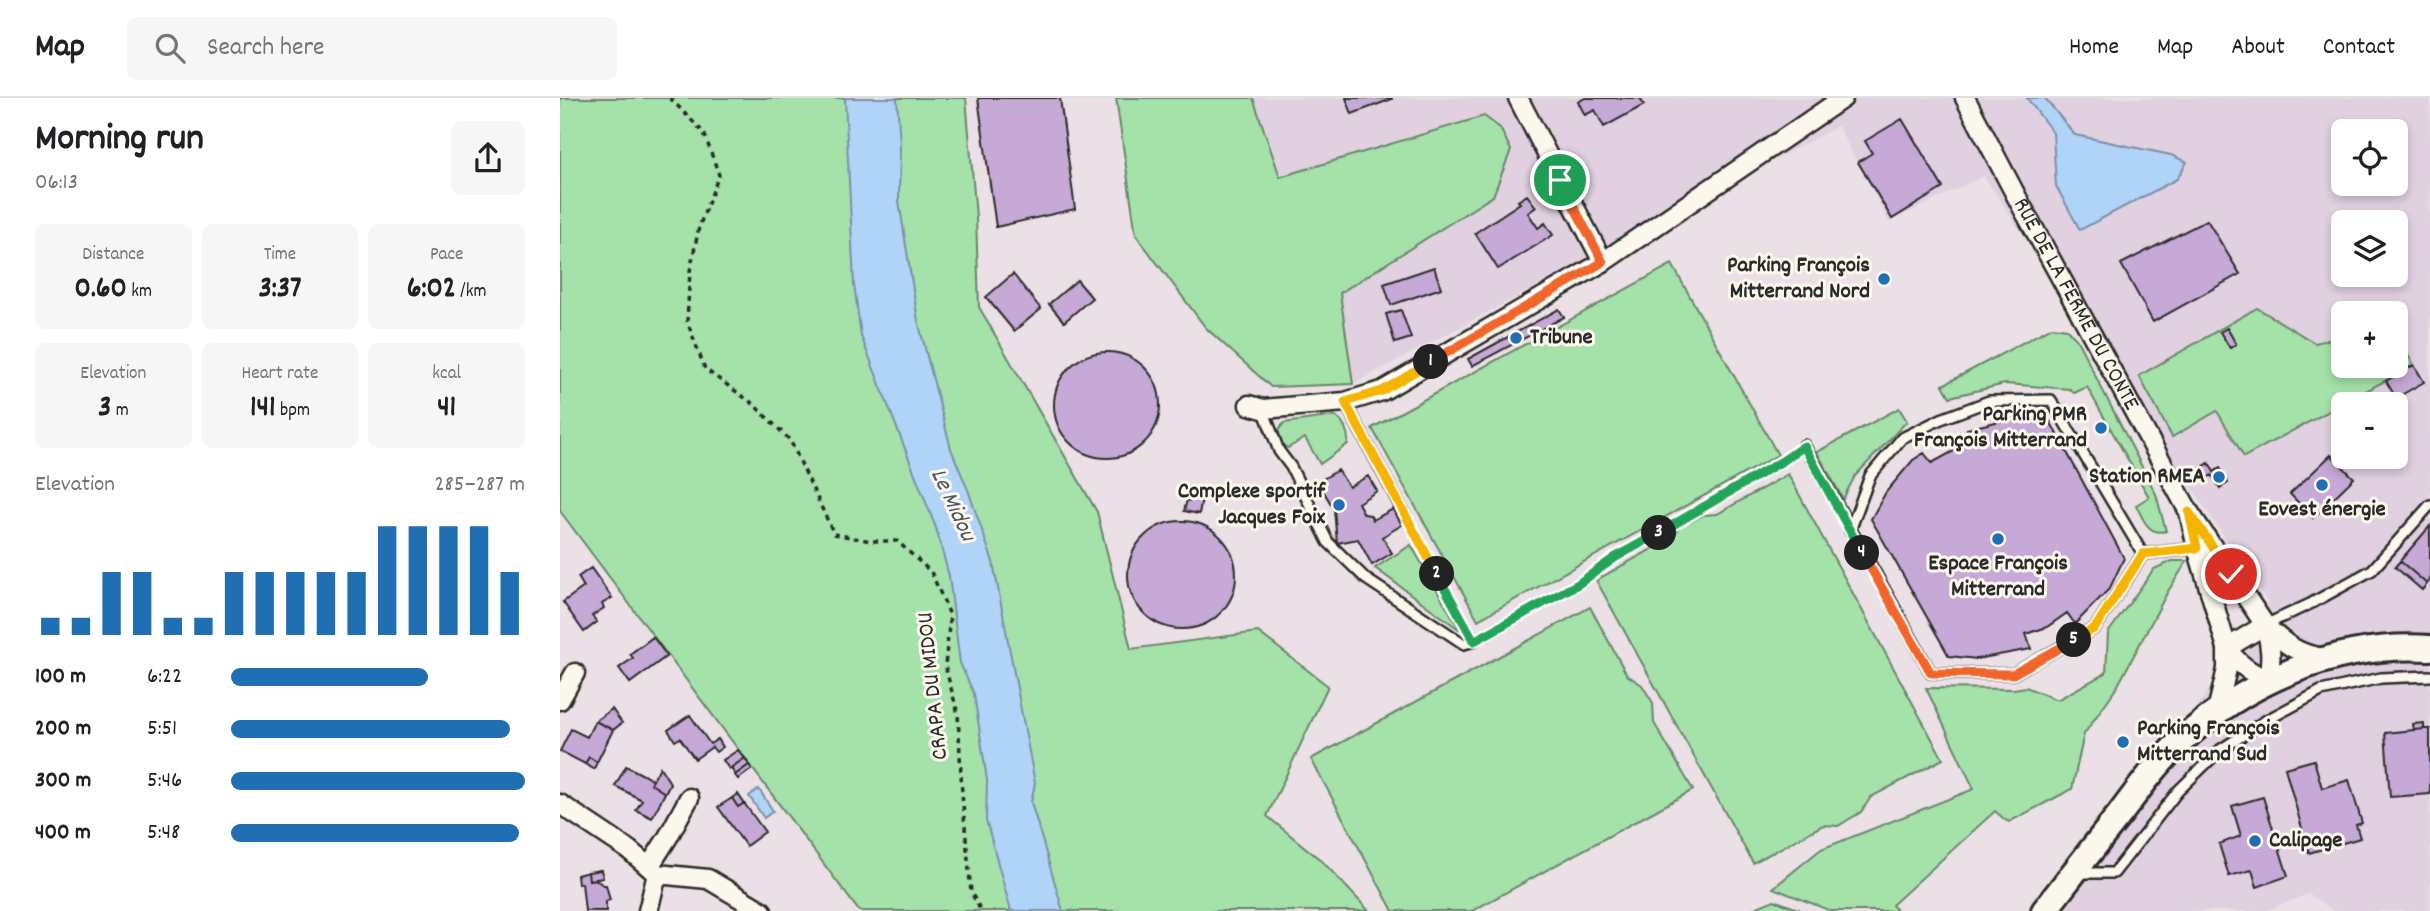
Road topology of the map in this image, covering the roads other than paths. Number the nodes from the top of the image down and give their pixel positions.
1 (1518, 98) edge
2 (1843, 98) edge
3 (1965, 98) edge
4 (1603, 262) junction
5 (1345, 402) junction
6 (1256, 407) joint
7 (1804, 446) road end
8 (2430, 505) edge
9 (2189, 512) junction
10 (1405, 515) road end
11 (1850, 531) junction
12 (2197, 548) junction
13 (2143, 554) junction
14 (2264, 625) junction
15 (1474, 641) road end
16 (2227, 648) junction
17 (2430, 648) edge
18 (2325, 658) junction
19 (575, 673) dead end
20 (2430, 676) edge
21 (2268, 681) junction
22 (560, 700) edge
23 (2216, 715) junction
24 (689, 798) dead end
25 (560, 804) edge
26 (653, 870) junction
27 (2073, 873) junction
28 (648, 911) edge
29 (762, 911) edge
30 (2044, 911) edge

1 - 4 street
2 - 4 street
3 - 9 street, RUE DE LA FERME DU CONTE
4 - 5 street
5 - 6 street
5 - 10 lane
6 - 15 lane
7 - 11 lane
8 - 14 lane
9 - 12 street, RUE DE LA FERME DU CONTE
9 - 14 street, RUE DE LA FERME DU CONTE
11 - 13 lane
11 - 13 lane
12 - 13 lane
12 - 16 street, RUE DE LA FERME DU CONTE
14 - 16 street
14 - 18 street, RUE DE LA FERME DU CONTE
14 - 21 street, RUE DE LA FERME DU CONTE
16 - 21 street, RUE DE LA FERME DU CONTE
16 - 23 street, RUE DE LA FERME DU CONTE
17 - 18 street
18 - 21 street
19 - 22 street
20 - 27 lane
21 - 23 street
23 - 27 street
24 - 26 street
25 - 26 street
26 - 28 street
26 - 29 street
27 - 30 street

